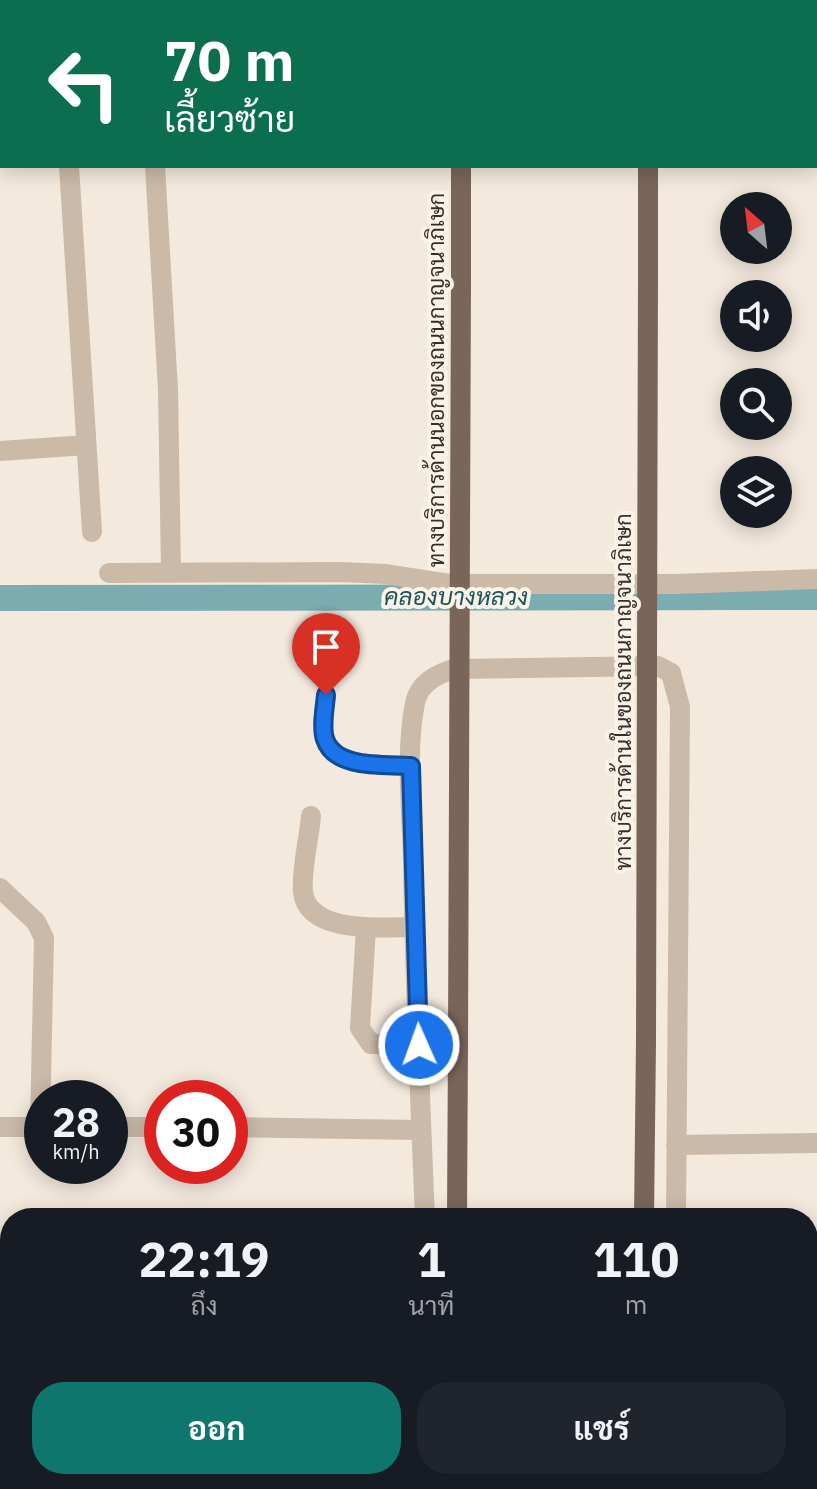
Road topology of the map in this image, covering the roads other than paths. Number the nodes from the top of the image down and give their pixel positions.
1 (69, 168) edge
2 (155, 168) edge
3 (461, 168) edge
4 (648, 168) edge
5 (86, 445) junction
6 (0, 451) edge
7 (92, 532) dead end
8 (171, 570) junction
9 (109, 573) dead end
10 (817, 579) edge
11 (326, 695) dead end
12 (411, 766) junction
13 (311, 816) dead end
14 (0, 888) edge
15 (366, 927) junction
16 (414, 927) junction
17 (419, 1045) junction
18 (42, 1080) edge
19 (0, 1127) edge
20 (24, 1127) edge
21 (248, 1127) edge
22 (421, 1130) junction
23 (817, 1143) edge
24 (676, 1145) junction
25 (425, 1208) edge
26 (457, 1208) edge
27 (644, 1208) edge
28 (676, 1208) edge

1 - 5 street
2 - 8 street
3 - 26 main road, ทางบริการด้านนอกของถนนกาญจนาภิเษก, bridge
4 - 27 main road, ทางบริการด้านในของถนนกาญจนาภิเษก, bridge
5 - 6 street
5 - 7 street
8 - 9 street
8 - 10 street
11 - 12 street
12 - 16 street
12 - 24 street
13 - 15 street
14 - 18 street
15 - 16 street
15 - 17 street
16 - 17 street
17 - 22 street
19 - 20 street
21 - 22 street
22 - 25 street
23 - 24 street
24 - 28 street

